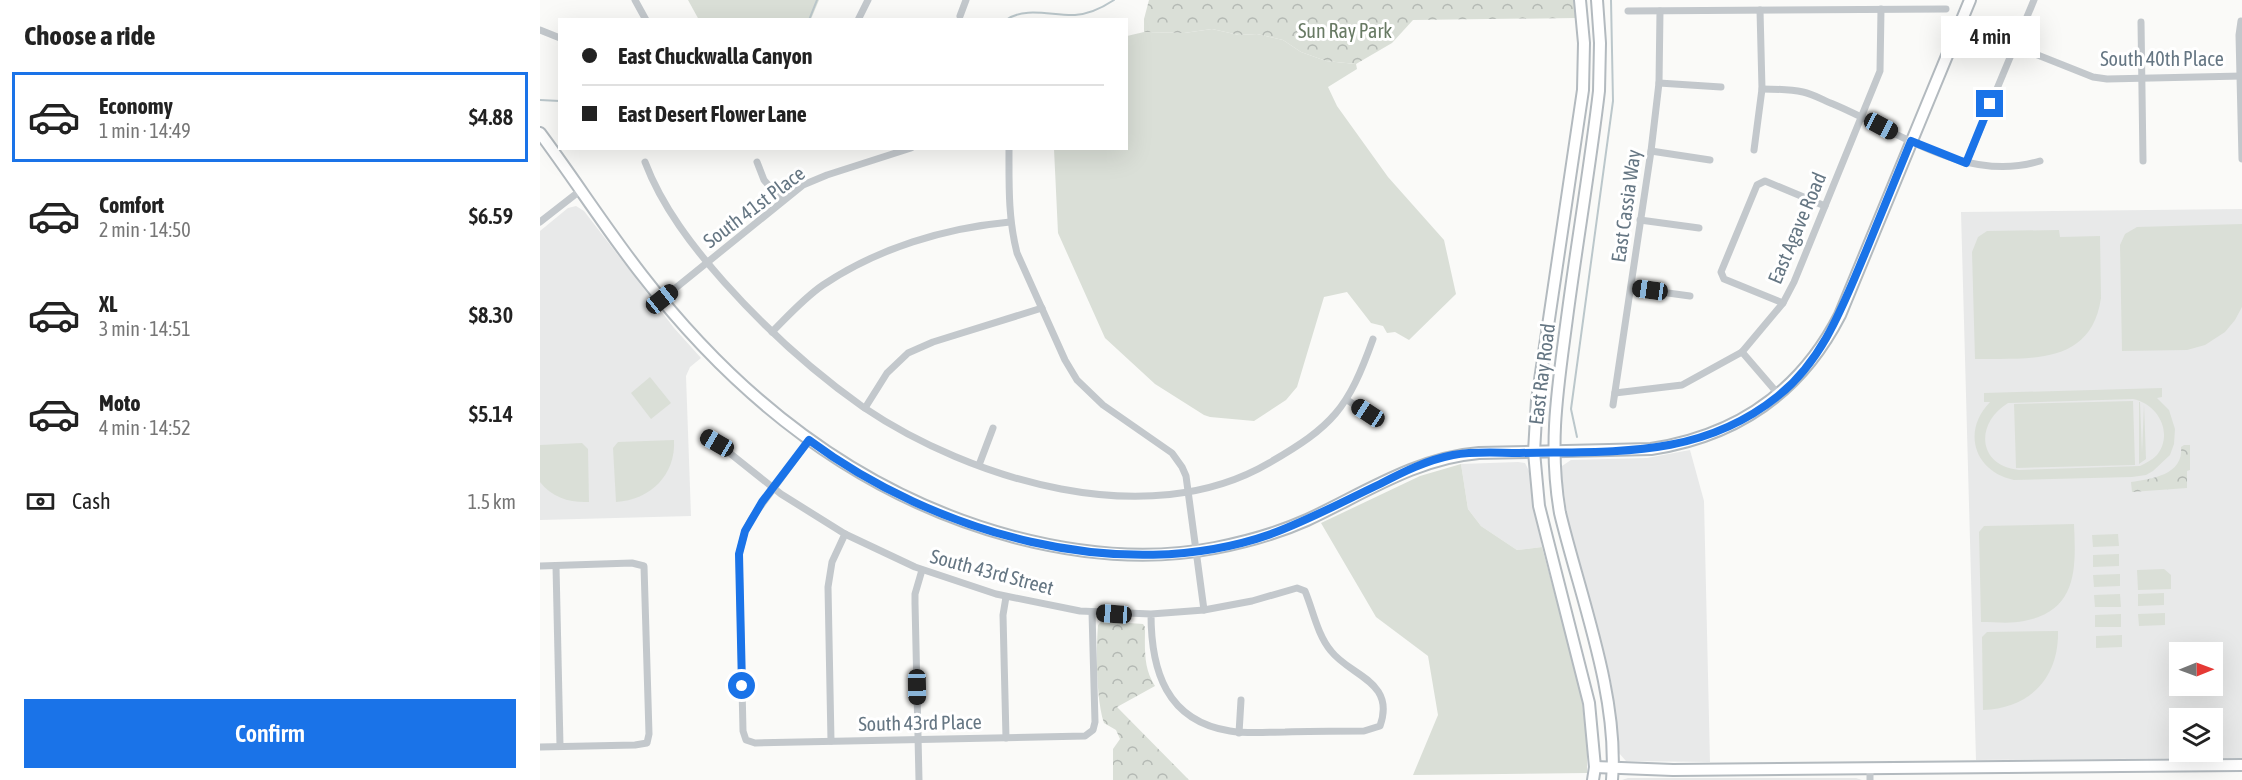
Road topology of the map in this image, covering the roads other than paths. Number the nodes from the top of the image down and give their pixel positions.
1 (635, 0) edge
2 (868, 0) edge
3 (966, 0) edge
4 (1580, 0) edge
5 (1597, 0) edge
6 (1970, 0) edge
7 (2034, 0) edge
8 (1881, 9) junction
9 (1946, 9) dead end
10 (1760, 10) junction
11 (1628, 11) dead end
12 (1660, 11) junction
13 (960, 16) dead end
14 (643, 18) edge
15 (859, 18) edge
16 (2241, 21) edge
17 (2141, 22) dead end
18 (540, 30) edge
19 (558, 37) edge
20 (2015, 46) junction
21 (2241, 76) edge
22 (2141, 78) junction
23 (1659, 83) junction
24 (1721, 87) dead end
25 (1762, 89) junction
26 (1862, 116) junction
27 (540, 133) edge
28 (1911, 141) junction
29 (904, 150) edge
30 (1009, 150) edge
31 (1754, 150) dead end
32 (1651, 151) junction
33 (1710, 159) dead end
34 (2242, 159) edge
35 (2143, 160) dead end
36 (2040, 161) dead end
37 (645, 162) dead end
38 (757, 162) dead end
39 (1966, 163) junction
40 (581, 190) junction
41 (782, 201) junction
42 (1825, 206) junction
43 (1640, 220) junction
44 (540, 222) edge
45 (1010, 222) junction
46 (1699, 228) dead end
47 (707, 262) junction
48 (1558, 263) junction
49 (1574, 265) junction
50 (1631, 288) junction
51 (1690, 296) dead end
52 (662, 299) junction
53 (1783, 303) junction
54 (1042, 308) junction
55 (772, 332) junction
56 (1373, 339) dead end
57 (1742, 352) junction
58 (1615, 393) junction
59 (1779, 395) junction
60 (1347, 400) junction
61 (1613, 405) dead end
62 (865, 408) junction
63 (1368, 413) dead end
64 (993, 428) dead end
65 (705, 436) dead end
66 (809, 440) junction
67 (1544, 452) junction
68 (980, 465) junction
69 (773, 488) junction
70 (1188, 493) junction
71 (845, 534) junction
72 (1196, 552) junction
73 (540, 566) edge
74 (556, 566) junction
75 (922, 570) junction
76 (1005, 597) junction
77 (1204, 610) junction
78 (1092, 612) junction
79 (1151, 614) junction
80 (1241, 700) dead end
81 (1239, 732) junction
82 (1006, 738) junction
83 (918, 739) junction
84 (831, 741) junction
85 (560, 746) junction
86 (540, 747) edge
87 (2242, 765) edge
88 (1595, 768) junction
89 (1613, 768) junction
90 (1870, 774) edge
91 (919, 780) edge
92 (1593, 780) edge
93 (1612, 780) edge

1 - 14 street
2 - 15 street
3 - 13 street
4 - 48 street, East Ray Road
5 - 49 street, East Ray Road
6 - 28 street
7 - 20 street
8 - 9 street
8 - 10 street
8 - 26 street, East Agave Road
10 - 12 street
10 - 25 street
11 - 12 street
12 - 23 street, East Cassia Way
16 - 21 street
17 - 22 street
18 - 19 street
20 - 22 street, South 40th Place
20 - 39 street
21 - 22 street, South 40th Place
21 - 34 street
22 - 35 street
23 - 24 street
23 - 32 street, East Cassia Way
25 - 26 street
25 - 31 street
26 - 28 street
26 - 42 street, East Agave Road
27 - 40 street
28 - 39 street
28 - 59 street
29 - 41 street, South 41st Place
30 - 45 street
32 - 33 street
32 - 43 street, East Cassia Way
36 - 39 street
37 - 47 street
38 - 41 street
40 - 44 street
40 - 52 street
41 - 47 street, South 41st Place
42 - 53 street, East Agave Road
42 - 53 street
43 - 46 street
43 - 50 street, East Cassia Way
45 - 54 street
45 - 55 street
47 - 52 street, South 41st Place
47 - 55 street
48 - 49 street
48 - 67 street, East Ray Road
49 - 67 street, East Ray Road
50 - 51 street
50 - 58 street, East Cassia Way
52 - 66 street
53 - 57 street, East Agave Road
54 - 62 street
54 - 70 street
55 - 62 street
56 - 60 street
57 - 58 street, East Agave Road
57 - 59 street
58 - 61 street, East Cassia Way
59 - 67 street
60 - 63 street
60 - 70 street
62 - 68 street
64 - 68 street
65 - 69 street, South 43rd Street
66 - 69 street
66 - 72 street
67 - 72 street
67 - 88 street, East Ray Road
67 - 89 street, East Ray Road
68 - 70 street
69 - 71 street, South 43rd Street
69 - 84 street, South 43rd Place
70 - 72 street
71 - 75 street, South 43rd Street
71 - 84 street
72 - 77 street
73 - 74 street
74 - 85 street
74 - 85 street
75 - 76 street, South 43rd Street
75 - 83 street
76 - 78 street, South 43rd Street
76 - 82 street
77 - 79 street, South 43rd Street
77 - 81 street, South 43rd Street
78 - 79 street, South 43rd Street
78 - 82 street, South 43rd Place
79 - 81 street
80 - 81 street
82 - 83 street, South 43rd Place
83 - 84 street, South 43rd Place
83 - 91 street
85 - 86 street
87 - 90 street
88 - 89 street
88 - 92 street, East Ray Road
89 - 90 street
89 - 93 street, East Ray Road

